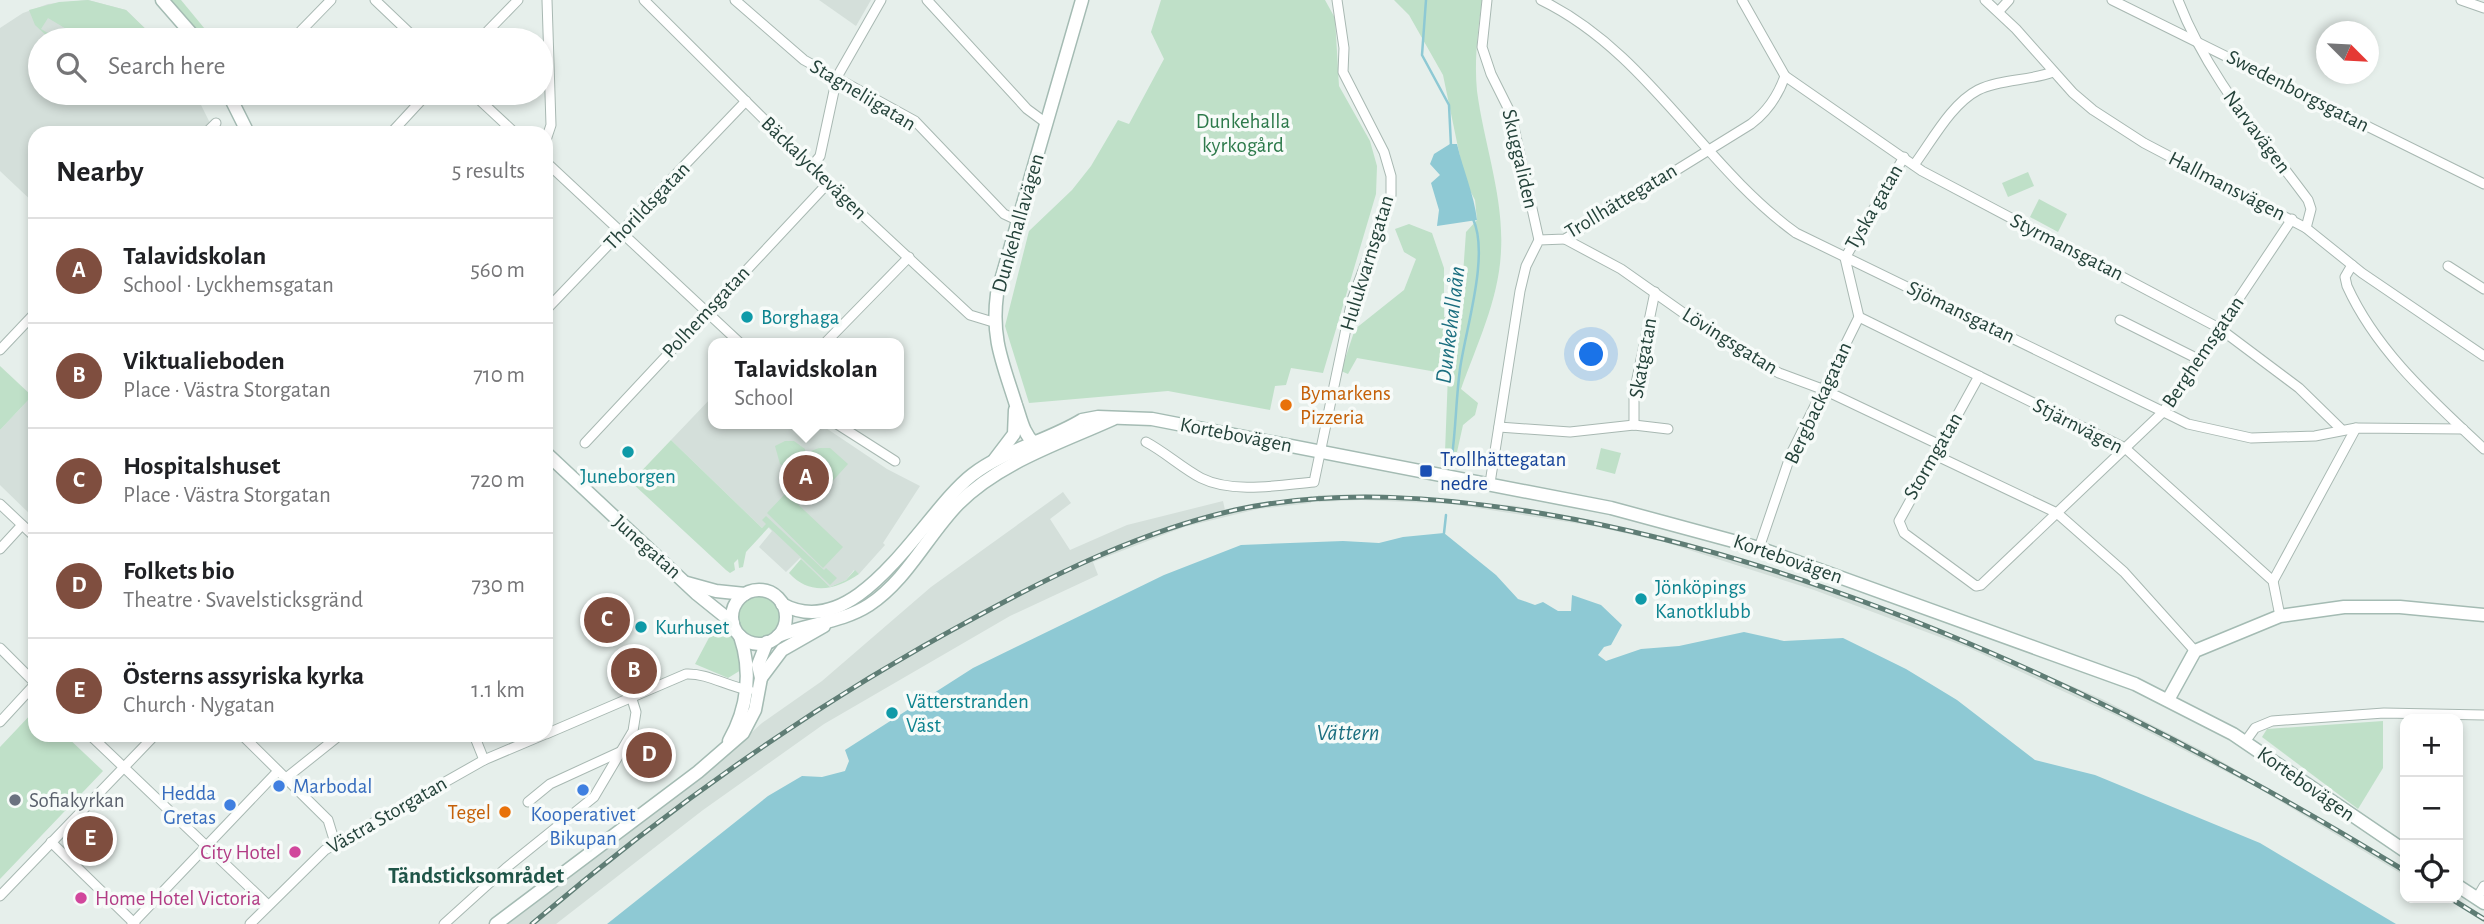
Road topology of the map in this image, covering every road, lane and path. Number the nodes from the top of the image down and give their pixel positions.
1 (162, 0) edge
2 (331, 0) edge
3 (375, 0) edge
4 (518, 0) edge
5 (547, 0) edge
6 (644, 0) edge
7 (735, 0) edge
8 (881, 0) edge
9 (928, 0) edge
10 (1082, 0) edge
11 (1337, 0) edge
12 (1487, 0) edge
13 (1541, 0) edge
14 (1742, 0) edge
15 (1985, 0) edge
16 (2009, 0) edge
17 (2112, 0) edge
18 (2178, 0) edge
19 (2462, 0) edge
20 (2484, 8) edge
21 (1999, 11) junction
22 (186, 28) edge
23 (304, 28) edge
24 (404, 28) edge
25 (491, 28) edge
26 (548, 28) edge
27 (2193, 38) junction
28 (2053, 72) junction
29 (1785, 76) junction
30 (837, 78) junction
31 (746, 102) junction
32 (235, 105) edge
33 (417, 105) edge
34 (485, 105) edge
35 (550, 105) edge
36 (216, 123) dead end
37 (1046, 123) junction
38 (213, 126) edge
39 (245, 126) edge
40 (397, 126) edge
41 (507, 126) edge
42 (551, 126) edge
43 (1708, 149) junction
44 (1904, 157) junction
45 (1914, 165) junction
46 (812, 166) junction
47 (553, 168) edge
48 (828, 183) junction
49 (2484, 184) edge
50 (2292, 219) junction
51 (1019, 221) junction
52 (2306, 228) junction
53 (622, 232) junction
54 (1565, 239) junction
55 (1539, 240) junction
56 (909, 257) junction
57 (1845, 258) junction
58 (2352, 265) junction
59 (2448, 266) dead end
60 (2484, 289) edge
61 (1655, 292) junction
62 (553, 303) edge
63 (706, 312) junction
64 (1859, 317) junction
65 (28, 320) edge
66 (2120, 320) dead end
67 (993, 322) junction
68 (2220, 328) junction
69 (735, 338) edge
70 (830, 338) edge
71 (0, 350) edge
72 (2484, 356) edge
73 (2198, 359) junction
74 (1979, 376) junction
75 (1822, 389) junction
76 (1015, 401) junction
77 (2163, 412) junction
78 (1117, 417) junction
79 (1634, 425) junction
80 (1499, 427) junction
81 (2357, 428) junction
82 (845, 429) edge
83 (1668, 429) dead end
84 (2341, 429) junction
85 (2463, 429) junction
86 (1146, 442) dead end
87 (585, 443) dead end
88 (1033, 444) junction
89 (1940, 444) junction
90 (2125, 448) junction
91 (2484, 449) edge
92 (1320, 452) junction
93 (1935, 455) junction
94 (553, 459) edge
95 (895, 461) dead end
96 (993, 462) junction
97 (1490, 483) junction
98 (0, 504) edge
99 (2057, 513) junction
100 (22, 525) junction
101 (28, 531) edge
102 (1759, 548) junction
103 (0, 549) edge
104 (2273, 581) junction
105 (687, 583) junction
106 (1976, 586) joint
107 (745, 594) junction
108 (782, 604) junction
109 (2484, 615) edge
110 (2280, 616) junction
111 (733, 623) junction
112 (828, 624) junction
113 (740, 636) junction
114 (773, 639) junction
115 (0, 648) edge
116 (2195, 651) junction
117 (28, 676) edge
118 (755, 686) junction
119 (28, 691) edge
120 (631, 696) junction
121 (2168, 700) junction
122 (2484, 715) edge
123 (0, 722) edge
124 (553, 730) edge
125 (97, 742) edge
126 (148, 742) edge
127 (249, 742) edge
128 (331, 742) edge
129 (477, 742) edge
130 (526, 742) edge
131 (2245, 742) junction
132 (624, 750) junction
133 (484, 760) junction
134 (124, 767) junction
135 (278, 771) junction
136 (286, 778) junction
137 (528, 802) dead end
138 (51, 842) junction
139 (336, 846) junction
140 (206, 847) junction
141 (2400, 848) edge
142 (2484, 886) edge
143 (2463, 889) edge
144 (0, 896) edge
145 (2480, 901) edge
146 (267, 904) junction
147 (133, 924) edge
148 (250, 924) edge
149 (444, 924) edge
150 (496, 924) edge

1 - 22 street
2 - 23 street
3 - 24 street
4 - 25 street
5 - 26 street
6 - 31 street, Bäckalyckevägen
7 - 30 street, Stagneliigatan
8 - 30 street
9 - 37 street
10 - 37 street, Dunkehallavägen
11 - 92 street, Hulukvarnsgatan
12 - 55 street, Skuggaliden
13 - 43 street, Sjömansgatan
14 - 29 street
15 - 21 street, Hallmansvägen
16 - 21 street
17 - 27 street, Swedenborgsgatan
18 - 27 street, Narvavägen
19 - 20 street
21 - 28 street, Hallmansvägen
27 - 49 street, Swedenborgsgatan
27 - 52 street, Narvavägen
28 - 45 street, Tyska gatan
28 - 50 street, Hallmansvägen
29 - 43 street, Trollhättegatan
29 - 44 street, Styrmansgatan
30 - 46 street
30 - 51 street, Stagneliigatan
31 - 46 street, Bäckalyckevägen
31 - 53 street, Thorildsgatan
32 - 39 street
33 - 40 street
34 - 41 street
35 - 42 street
36 - 38 street
37 - 51 street, Dunkehallavägen
43 - 54 street, Trollhättegatan
43 - 57 street, Sjömansgatan
44 - 45 street, Styrmansgatan
44 - 57 street, Tyska gatan
45 - 68 street, Styrmansgatan
46 - 48 street, Bäckalyckevägen
47 - 53 street
48 - 56 street, Bäckalyckevägen
48 - 63 street, Polhemsgatan
50 - 52 street, Hallmansvägen
50 - 68 street, Berghemsgatan
51 - 67 street, Dunkehallavägen
52 - 58 street, Hallmansvägen
53 - 62 street, Thorildsgatan
53 - 63 street
54 - 55 street, Trollhättegatan
54 - 61 street, Lövingsgatan
55 - 80 street, Trollhättegatan
56 - 67 street, Bäckalyckevägen
56 - 70 street
57 - 64 street, Bergbackagatan
57 - 77 street, Sjömansgatan
58 - 72 street, Hallmansvägen
58 - 85 street
59 - 60 street
61 - 75 street, Lövingsgatan
61 - 79 street, Skatgatan
63 - 69 street
63 - 87 street, Polhemsgatan
64 - 74 street, Stjärnvägen
64 - 75 street, Bergbackagatan
65 - 71 street
66 - 73 street
67 - 76 street, Dunkehallavägen
68 - 73 street, Berghemsgatan
68 - 84 street, Styrmansgatan
73 - 77 street, Berghemsgatan
74 - 89 street, Stormgatan
74 - 90 street, Stjärnvägen
75 - 89 street, Lövingsgatan
75 - 102 street, Bergbackagatan
76 - 88 street, Dunkehallavägen
76 - 96 street
77 - 84 street, Sjömansgatan
77 - 90 street, Berghemsgatan
78 - 88 street, Kortebovägen
78 - 88 street, Kortebovägen
78 - 92 street, Kortebovägen
79 - 80 street
79 - 83 street
80 - 97 street, Trollhättegatan
81 - 84 street, Sjömansgatan
81 - 85 street, Sjömansgatan
81 - 104 street
82 - 95 street
85 - 91 street
86 - 92 street, Hulukvarnsgatan
88 - 96 street, Kortebovägen
88 - 112 street, Kortebovägen
89 - 93 street, Stormgatan
90 - 99 street, Berghemsgatan
90 - 104 street, Stjärnvägen
92 - 97 street, Kortebovägen
93 - 99 street
93 - 106 street, Stormgatan
94 - 105 street, Junegatan
96 - 108 street, Kortebovägen
97 - 102 street, Kortebovägen
98 - 100 street
99 - 106 street, Berghemsgatan
99 - 116 street
100 - 101 street
100 - 103 street
102 - 121 street, Kortebovägen
104 - 110 street
105 - 107 street, Junegatan
105 - 111 street, Junegatan
107 - 108 street
107 - 111 street
108 - 114 street
109 - 110 street
110 - 116 street
111 - 113 street
112 - 114 street, Kortebovägen
112 - 118 street
113 - 114 street
113 - 118 street
114 - 118 street
115 - 117 street
116 - 121 street
118 - 120 street, Västra Storgatan
118 - 150 street
119 - 123 street
120 - 124 street, Västra Storgatan
120 - 132 street
121 - 131 street, Kortebovägen
122 - 131 street
125 - 134 street
126 - 134 street
127 - 135 street
128 - 136 street
129 - 133 street
130 - 133 street, Västra Storgatan
131 - 141 street, Kortebovägen
132 - 137 street
132 - 149 street
133 - 139 street, Västra Storgatan
134 - 138 street
134 - 140 street
135 - 136 street
135 - 140 street
136 - 139 street
138 - 144 street
138 - 147 street
139 - 146 street, Västra Storgatan
140 - 146 street
140 - 147 street
142 - 145 street
143 - 145 street
146 - 148 street, Västra Storgatan

